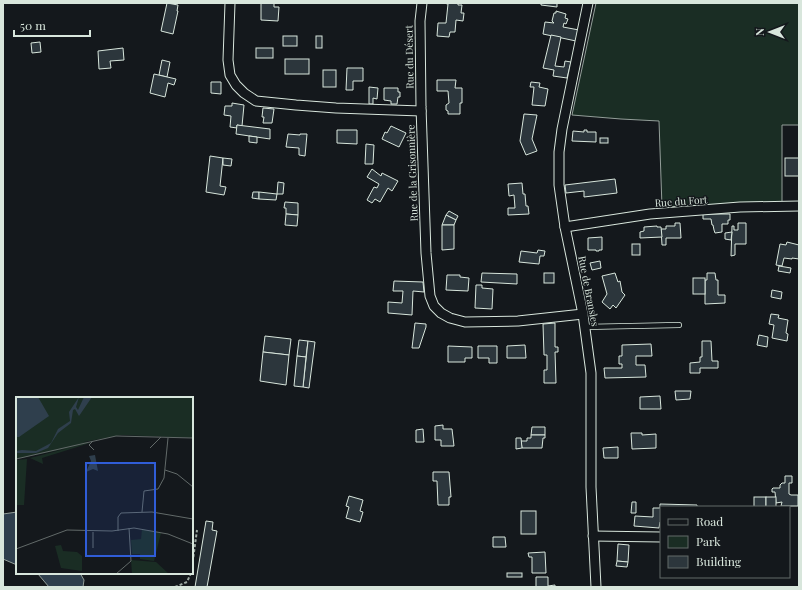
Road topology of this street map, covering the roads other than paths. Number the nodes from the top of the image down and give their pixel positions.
1 (230, 3) edge
2 (422, 3) edge
3 (588, 3) edge
4 (421, 111) junction
5 (799, 206) edge
6 (565, 227) junction
7 (583, 314) junction
8 (679, 325) dead end
9 (584, 327) junction
10 (593, 536) junction
11 (660, 537) edge
12 (596, 587) edge

1 - 4 street, Rue de la Grisonnière
2 - 4 street, Rue du Désert
3 - 6 street, Rue de Bransles
4 - 7 street, Rue de la Grisonnière
5 - 6 street, Rue du Fort
6 - 7 street, Rue de Bransles
7 - 9 street, Rue de Bransles
8 - 9 lane
9 - 10 street, Rue de Bransles
10 - 11 street
10 - 12 street, Rue de Bransles

